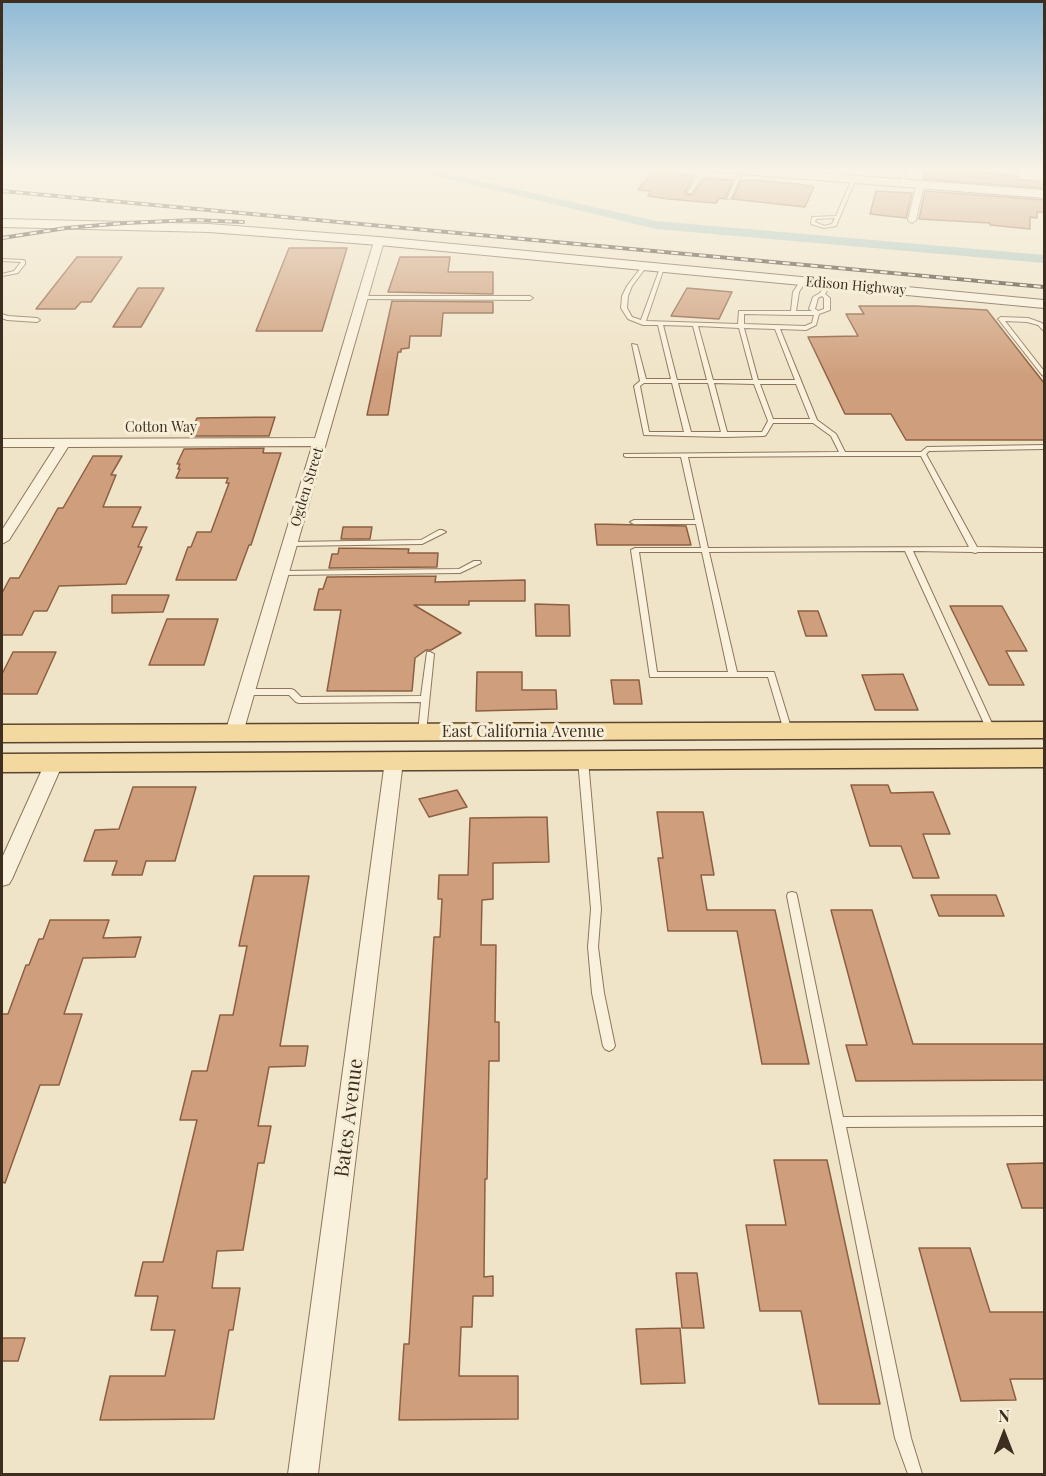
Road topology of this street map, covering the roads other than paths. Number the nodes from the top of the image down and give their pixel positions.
1 (325, 237) edge
2 (379, 241) junction
3 (2, 260) edge
4 (645, 266) junction
5 (662, 268) junction
6 (2, 275) edge
7 (803, 281) junction
8 (825, 289) junction
9 (361, 298) junction
10 (530, 298) dead end
11 (1044, 304) edge
12 (793, 313) junction
13 (817, 313) junction
14 (2, 316) edge
15 (38, 320) dead end
16 (643, 323) junction
17 (660, 323) junction
18 (695, 325) junction
19 (741, 326) junction
20 (777, 327) junction
21 (1044, 329) edge
22 (634, 345) dead end
23 (1044, 374) edge
24 (643, 381) junction
25 (676, 381) junction
26 (710, 381) junction
27 (756, 382) junction
28 (797, 382) junction
29 (771, 421) junction
30 (814, 421) junction
31 (688, 434) junction
32 (725, 435) junction
33 (321, 442) junction
34 (2, 443) edge
35 (64, 443) junction
36 (1044, 447) edge
37 (923, 454) junction
38 (626, 455) dead end
39 (684, 455) junction
40 (843, 455) junction
41 (634, 522) dead end
42 (700, 522) junction
43 (442, 532) dead end
44 (2, 540) edge
45 (291, 544) junction
46 (706, 549) junction
47 (908, 549) junction
48 (1044, 550) edge
49 (975, 551) junction
50 (477, 563) dead end
51 (282, 573) junction
52 (430, 654) dead end
53 (732, 674) junction
54 (246, 692) junction
55 (425, 699) junction
56 (991, 730) junction
57 (1044, 730) edge
58 (788, 731) junction
59 (601, 732) junction
60 (422, 733) junction
61 (2, 734) edge
62 (234, 734) junction
63 (1044, 758) edge
64 (586, 760) junction
65 (394, 761) junction
66 (2, 763) edge
67 (54, 763) junction
68 (2, 879) edge
69 (792, 896) dead end
70 (609, 1046) dead end
71 (1044, 1121) edge
72 (838, 1122) junction
73 (303, 1474) edge
74 (915, 1474) edge

1 - 2 main road, Edison Highway
2 - 4 main road, Edison Highway
2 - 9 street, Ogden Street
3 - 6 lane
4 - 5 main road, Edison Highway
4 - 16 lane
5 - 7 main road, Edison Highway
5 - 16 lane
7 - 8 main road, Edison Highway
7 - 12 lane
8 - 11 main road, Edison Highway
8 - 13 lane
8 - 13 lane
9 - 10 lane
9 - 33 street, Ogden Street
12 - 13 lane
12 - 19 lane
13 - 20 lane
14 - 15 lane
16 - 17 lane
17 - 18 lane
17 - 25 lane
18 - 19 lane
18 - 26 lane
19 - 20 lane
19 - 27 lane
20 - 28 lane
21 - 23 lane
22 - 24 lane
24 - 25 lane
24 - 31 lane
25 - 26 lane
25 - 31 lane
26 - 27 lane
26 - 32 lane
27 - 28 lane
27 - 29 lane
28 - 30 lane
29 - 30 lane
29 - 32 lane
30 - 40 lane
31 - 32 lane
33 - 35 street, Cotton Way
33 - 45 street, Ogden Street
34 - 35 street, Cotton Way
35 - 44 street
36 - 37 lane
37 - 40 lane
37 - 49 lane
38 - 39 lane
39 - 40 lane
39 - 42 lane
41 - 42 lane
42 - 46 lane
43 - 45 lane
45 - 51 street, Ogden Street
46 - 47 lane
46 - 53 lane
46 - 53 lane
47 - 49 lane
47 - 56 lane
48 - 49 lane
50 - 51 lane
51 - 54 street, Ogden Street
52 - 55 lane
53 - 58 lane
54 - 55 lane
54 - 62 street, Ogden Street
55 - 60 lane
56 - 57 main road, East California Avenue
56 - 58 main road, East California Avenue
58 - 59 main road, East California Avenue
58 - 64 main road
59 - 60 main road, East California Avenue
59 - 65 main road
60 - 62 main road, East California Avenue
61 - 62 main road, East California Avenue
63 - 64 main road, East California Avenue
64 - 65 main road, East California Avenue
64 - 70 lane
65 - 67 main road, East California Avenue
65 - 73 street, Bates Avenue
66 - 67 main road, East California Avenue
67 - 68 street
69 - 72 lane
71 - 72 lane
72 - 74 lane

